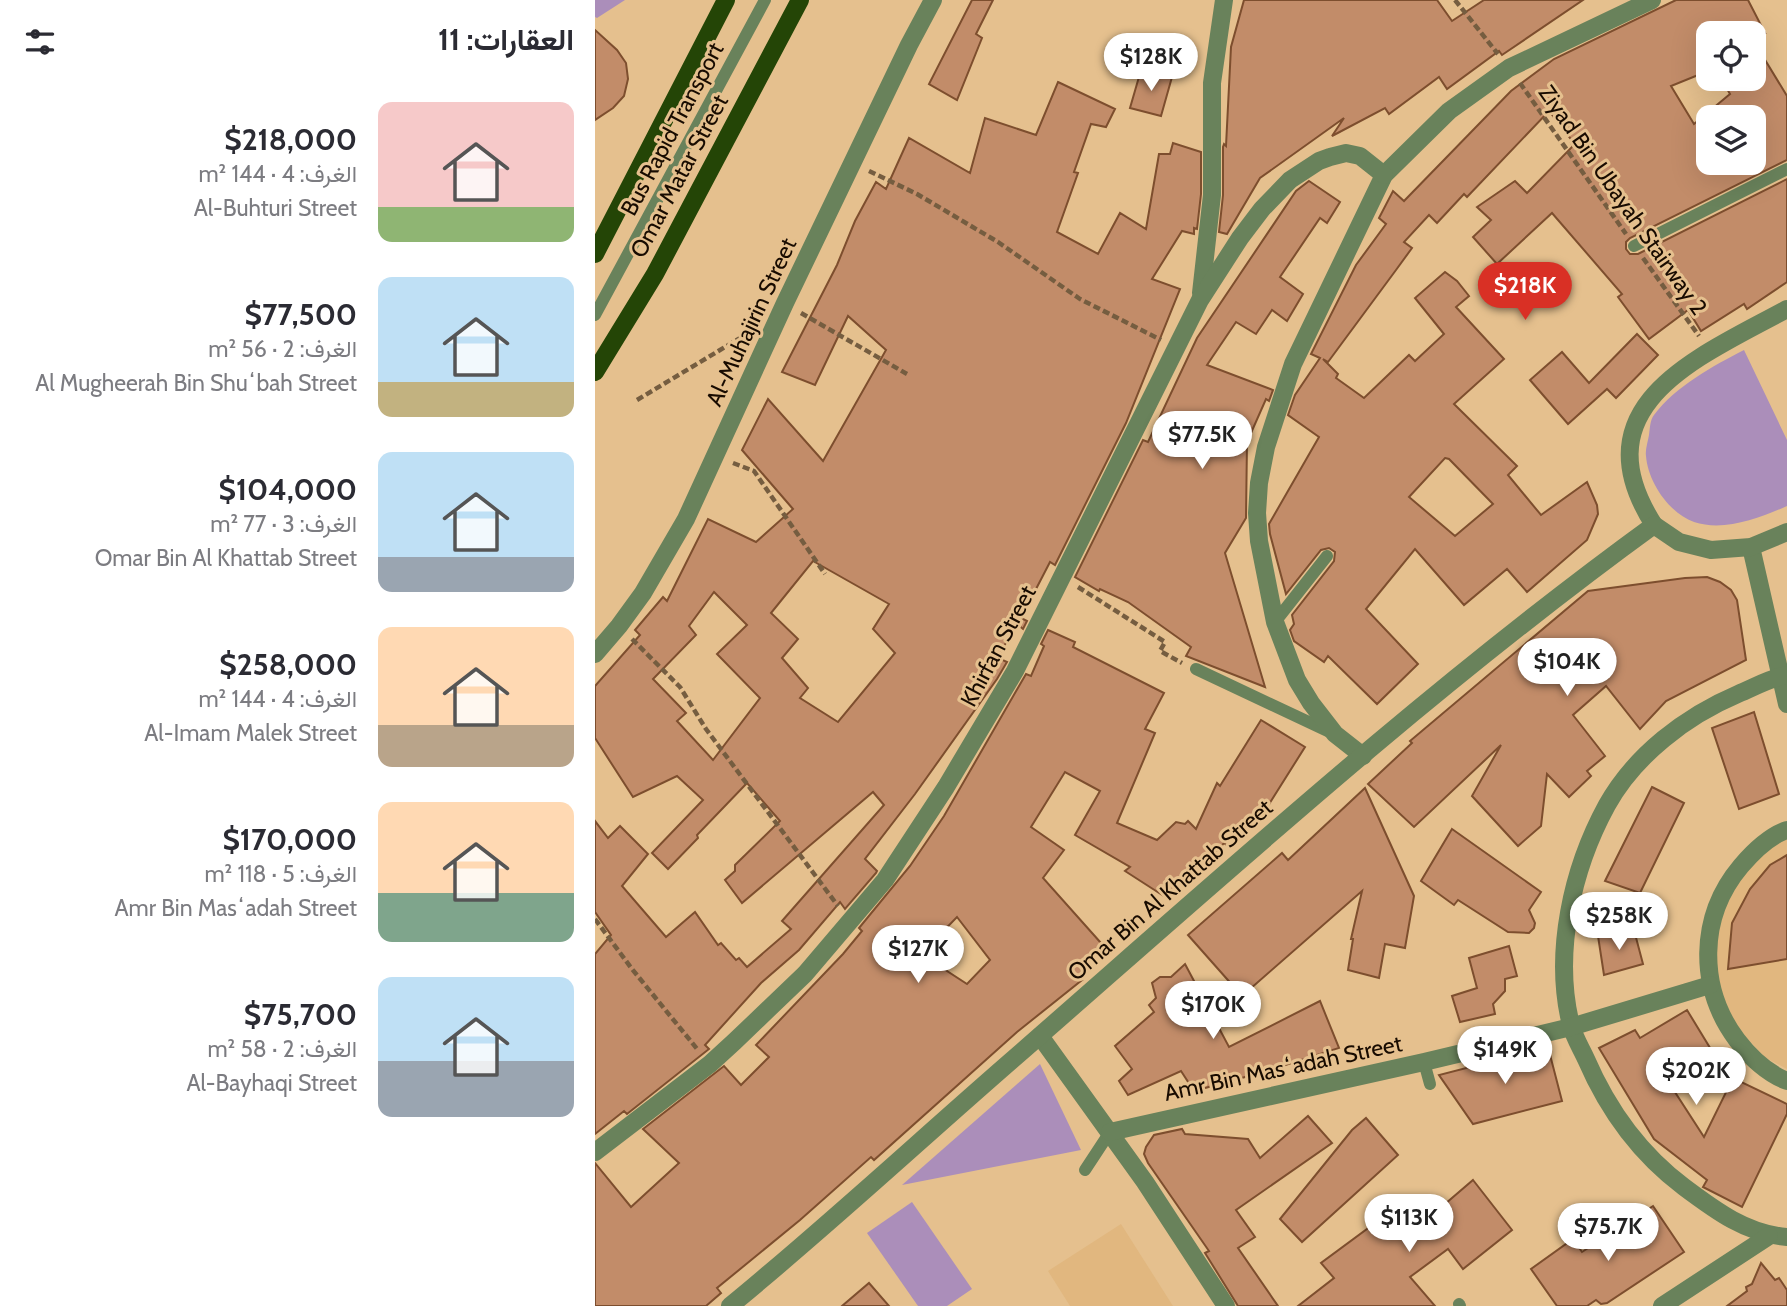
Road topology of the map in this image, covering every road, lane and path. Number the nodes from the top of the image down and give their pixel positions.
1 (726, 0) edge
2 (765, 0) edge
3 (800, 0) edge
4 (933, 0) edge
5 (1224, 0) edge
6 (1455, 0) edge
7 (1652, 0) edge
8 (1509, 68) junction
9 (853, 163) junction
10 (1787, 169) edge
11 (1384, 175) junction
12 (1634, 246) junction
13 (595, 254) edge
14 (1201, 300) junction
15 (783, 308) junction
16 (1787, 309) edge
17 (595, 315) edge
18 (1176, 348) junction
19 (1710, 351) junction
20 (595, 372) edge
21 (907, 374) dead end
22 (637, 400) dead end
23 (716, 457) junction
24 (1654, 525) junction
25 (1787, 532) edge
26 (1751, 547) junction
27 (1327, 556) dead end
28 (825, 574) dead end
29 (1062, 577) junction
30 (1275, 622) junction
31 (619, 626) junction
32 (595, 654) edge
33 (1196, 669) joint
34 (1784, 676) edge
35 (1787, 704) edge
36 (1335, 734) junction
37 (1363, 756) junction
38 (1787, 830) edge
39 (595, 919) edge
40 (851, 922) junction
41 (1710, 985) junction
42 (1571, 1027) junction
43 (1040, 1036) junction
44 (1424, 1062) junction
45 (710, 1064) junction
46 (1787, 1081) edge
47 (1430, 1084) dead end
48 (1110, 1132) junction
49 (595, 1152) edge
50 (1085, 1170) dead end
51 (1778, 1236) edge
52 (730, 1306) edge
53 (1226, 1306) edge
54 (1662, 1306) edge

1 - 13 main road, Omar Matar Street
2 - 17 lane, Bus Rapid Transport
3 - 20 main road, Omar Matar Street
4 - 9 street, Al-Muhajirin Street
5 - 14 street
6 - 8 path, Ziyad Bin Ubayah Stairway 2
7 - 8 street
8 - 11 street
8 - 12 path, Ziyad Bin Ubayah Stairway 2
9 - 15 street, Al-Muhajirin Street
9 - 18 path
10 - 12 lane
11 - 14 street, Khirfan Street
11 - 30 street
12 - 19 path, Ziyad Bin Ubayah Stairway 2
14 - 18 street, Khirfan Street
15 - 21 path
15 - 22 path
15 - 23 street, Al-Muhajirin Street
16 - 19 street
18 - 29 street, Khirfan Street
19 - 24 street
23 - 28 path
23 - 31 street, Al-Muhajirin Street
24 - 26 street
24 - 37 street, Omar Bin Al Khattab Street
25 - 26 street
26 - 34 street
27 - 30 lane
29 - 33 path
29 - 40 street, Khirfan Street
30 - 36 street
31 - 32 street, Al-Muhajirin Street
31 - 40 path
33 - 36 lane
34 - 35 street
34 - 42 street
36 - 37 street
37 - 43 street, Omar Bin Al Khattab Street
38 - 41 street
39 - 45 path
40 - 45 street, Khirfan Street
41 - 42 street, Amr Bin Masʻadah Street
41 - 46 street
42 - 44 street, Amr Bin Masʻadah Street
42 - 51 street
43 - 48 street
43 - 52 street, Omar Bin Al Khattab Street
44 - 47 lane
44 - 48 street, Amr Bin Masʻadah Street
45 - 49 street, Khirfan Street
48 - 50 lane
48 - 53 street
51 - 54 street

